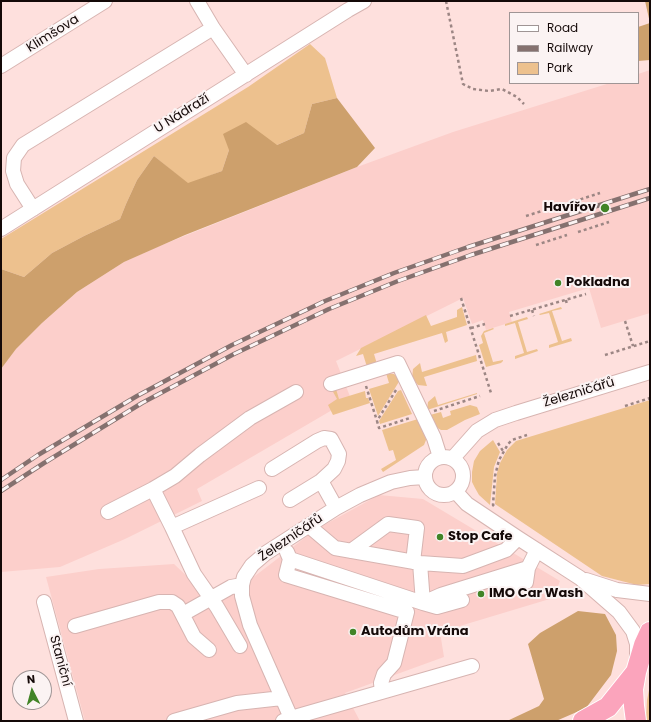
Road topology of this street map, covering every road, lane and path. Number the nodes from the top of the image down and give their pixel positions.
1 (105, 1) edge
2 (197, 1) edge
3 (364, 1) edge
4 (446, 1) edge
5 (213, 28) junction
6 (1, 66) edge
7 (246, 75) junction
8 (524, 104) dead end
9 (600, 193) dead end
10 (568, 203) dead end
11 (558, 206) dead end
12 (32, 209) junction
13 (526, 216) dead end
14 (609, 222) dead end
15 (1, 229) edge
16 (578, 232) dead end
17 (567, 235) dead end
18 (536, 245) dead end
19 (586, 294) dead end
20 (461, 298) dead end
21 (566, 300) junction
22 (567, 306) dead end
23 (532, 310) junction
24 (510, 316) dead end
25 (534, 316) dead end
26 (625, 321) dead end
27 (485, 324) dead end
28 (471, 328) junction
29 (650, 341) edge
30 (633, 346) junction
31 (604, 355) dead end
32 (650, 372) edge
33 (362, 374) junction
34 (331, 384) dead end
35 (400, 384) dead end
36 (296, 392) dead end
37 (491, 393) dead end
38 (480, 396) dead end
39 (650, 398) edge
40 (625, 406) dead end
41 (431, 412) dead end
42 (413, 417) dead end
43 (377, 421) junction
44 (527, 435) dead end
45 (498, 443) dead end
46 (503, 451) junction
47 (446, 458) junction
48 (272, 469) dead end
49 (425, 477) junction
50 (321, 481) junction
51 (259, 488) dead end
52 (153, 489) junction
53 (456, 492) junction
54 (290, 500) dead end
55 (336, 508) junction
56 (499, 508) dead end
57 (108, 512) dead end
58 (309, 526) junction
59 (172, 527) junction
60 (518, 538) junction
61 (283, 542) junction
62 (537, 550) junction
63 (351, 551) junction
64 (290, 559) junction
65 (417, 562) junction
66 (528, 568) junction
67 (580, 578) junction
68 (242, 585) junction
69 (500, 589) dead end
70 (650, 594) edge
71 (211, 598) junction
72 (462, 600) dead end
73 (44, 602) dead end
74 (424, 603) junction
75 (183, 614) junction
76 (75, 626) dead end
77 (650, 632) edge
78 (240, 646) dead end
79 (209, 650) dead end
80 (472, 666) dead end
81 (636, 667) junction
82 (382, 692) junction
83 (282, 698) junction
84 (287, 720) edge
85 (76, 721) edge
86 (174, 721) edge
87 (583, 721) edge
88 (636, 721) edge

1 - 6 street, Klimšova
2 - 5 street
3 - 7 street, U Nádraží
4 - 8 path
5 - 7 street
5 - 12 street
7 - 12 street, U Nádraží
9 - 10 path
11 - 13 path
12 - 15 street, U Nádraží
14 - 16 path
17 - 18 path
19 - 21 path
20 - 28 path
21 - 22 path
21 - 23 path
23 - 24 path
23 - 25 path
26 - 30 path
27 - 28 path
28 - 37 path
29 - 30 path
30 - 31 path
32 - 47 street, Železničářů
33 - 34 street
33 - 43 path
33 - 47 street
35 - 43 path
36 - 52 street
38 - 41 path
39 - 40 path
42 - 43 path
44 - 46 path
45 - 46 path
46 - 56 path
47 - 49 street, Železničářů
47 - 53 street
48 - 50 street
49 - 53 street
49 - 55 street, Železničářů
50 - 54 street
50 - 55 street
51 - 59 street
52 - 57 street
52 - 59 street
53 - 60 street
55 - 58 street, Železničářů
58 - 61 street, Železničářů
58 - 63 street
59 - 71 street
60 - 62 street
60 - 65 street
61 - 64 street
61 - 68 street, Železničářů
62 - 66 street
62 - 67 street
63 - 65 street
63 - 65 street
64 - 74 street
64 - 82 street
65 - 74 street
66 - 69 street
66 - 74 street
67 - 70 street
67 - 81 street
68 - 71 street
68 - 83 street
71 - 75 street
71 - 78 street
72 - 74 street
73 - 85 street, Staniční
75 - 76 street
75 - 79 street
77 - 81 highway
80 - 82 street
81 - 87 highway
81 - 88 highway
82 - 84 street
83 - 84 street
83 - 86 street

